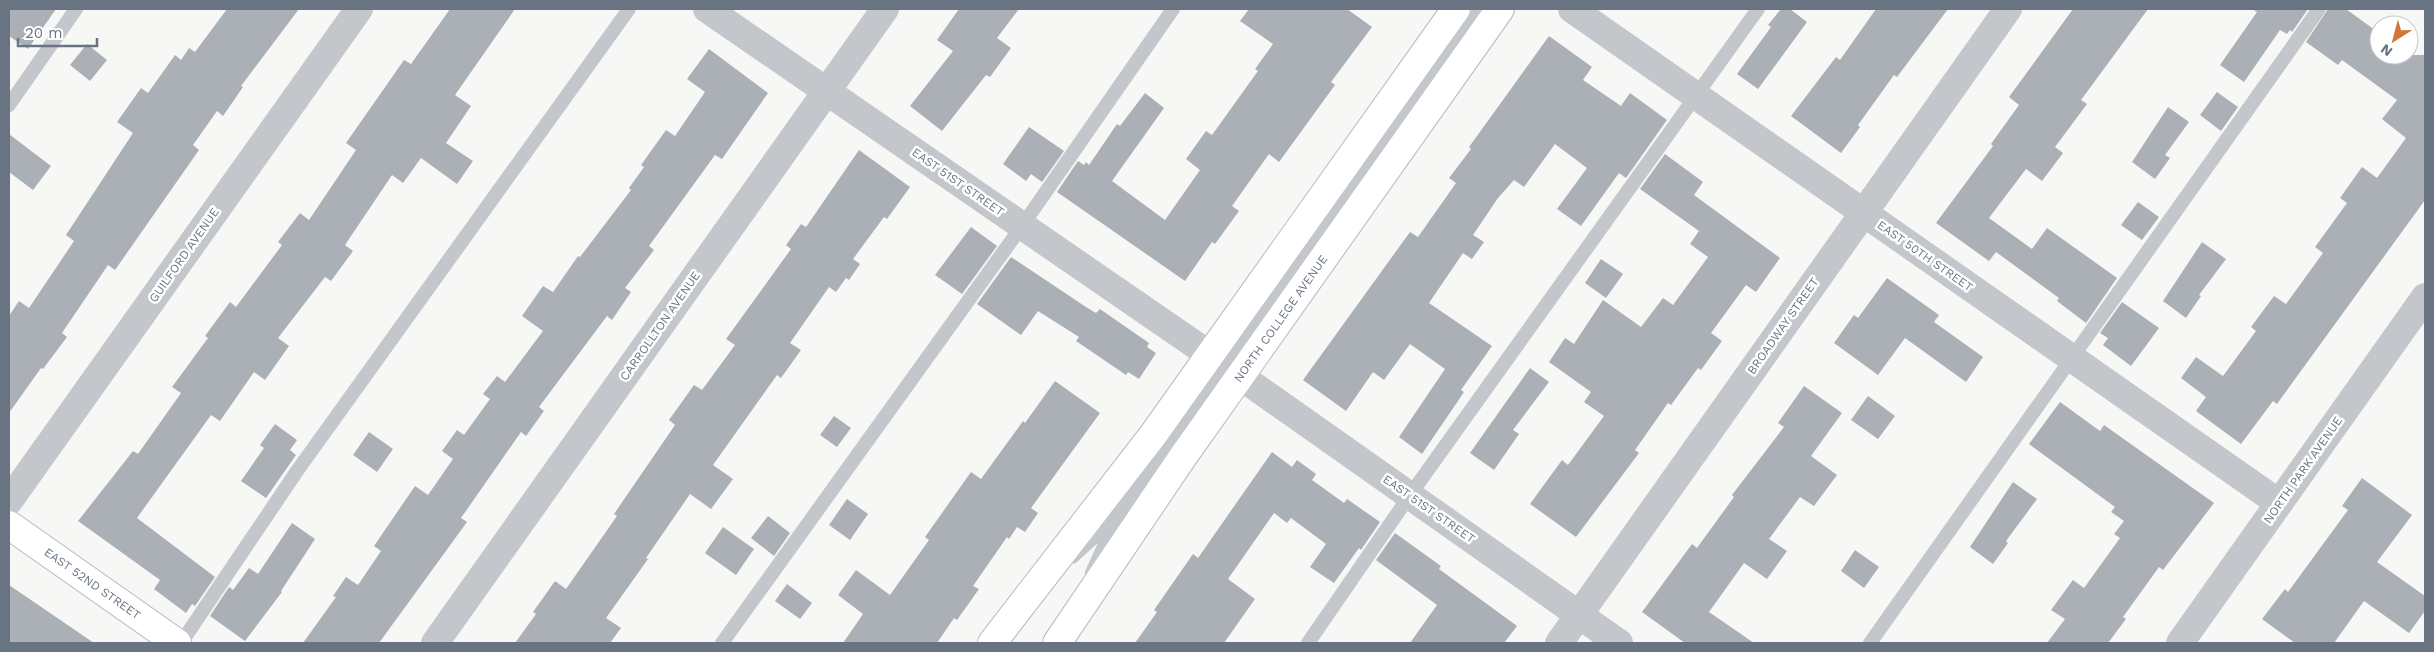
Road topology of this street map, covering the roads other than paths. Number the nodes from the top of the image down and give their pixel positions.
1 (76, 9) edge
2 (359, 9) edge
3 (628, 9) edge
4 (707, 9) edge
5 (885, 9) edge
6 (1173, 9) edge
7 (1456, 9) edge
8 (1480, 9) edge
9 (1500, 9) edge
10 (1572, 9) edge
11 (1758, 9) edge
12 (2008, 9) edge
13 (2319, 9) edge
14 (826, 91) junction
15 (1696, 95) junction
16 (9, 105) edge
17 (1864, 213) junction
18 (1022, 226) junction
19 (2425, 296) edge
20 (1210, 355) junction
21 (2072, 359) junction
22 (1240, 376) junction
23 (1410, 495) junction
24 (9, 501) edge
25 (2279, 503) junction
26 (1117, 516) junction
27 (9, 525) edge
28 (1022, 602) junction
29 (1578, 615) junction
30 (1061, 638) edge
31 (177, 643) edge
32 (181, 643) edge
33 (435, 643) edge
34 (722, 643) edge
35 (992, 643) edge
36 (1308, 643) edge
37 (1559, 643) edge
38 (1619, 643) edge
39 (1870, 643) edge
40 (2180, 643) edge

1 - 16 lane
2 - 24 street, GUILFORD AVENUE
3 - 32 lane
4 - 14 street, EAST 51ST STREET
5 - 14 street, CARROLLTON AVENUE
6 - 18 lane
7 - 20 main road, NORTH COLLEGE AVENUE
8 - 26 lane, NORTH COLLEGE AVENUE
9 - 22 main road, NORTH COLLEGE AVENUE
10 - 15 street, EAST 50TH STREET
11 - 15 lane
12 - 17 street, BROADWAY STREET
13 - 21 lane
14 - 18 street, EAST 51ST STREET
14 - 33 street, CARROLLTON AVENUE
15 - 17 street, EAST 50TH STREET
15 - 23 lane
17 - 21 street, EAST 50TH STREET
17 - 29 street, BROADWAY STREET
18 - 20 street, EAST 51ST STREET
18 - 34 lane
19 - 25 street, NORTH PARK AVENUE
20 - 28 main road, NORTH COLLEGE AVENUE
21 - 25 street, EAST 50TH STREET
21 - 39 lane
22 - 23 street, EAST 51ST STREET
22 - 30 main road, NORTH COLLEGE AVENUE
23 - 29 street, EAST 51ST STREET
23 - 36 lane
25 - 40 street, NORTH PARK AVENUE
26 - 28 lane, NORTH COLLEGE AVENUE
26 - 30 lane, NORTH COLLEGE AVENUE
27 - 31 main road, EAST 52ND STREET
28 - 35 main road, NORTH COLLEGE AVENUE
29 - 37 street, BROADWAY STREET
29 - 38 street, EAST 51ST STREET

